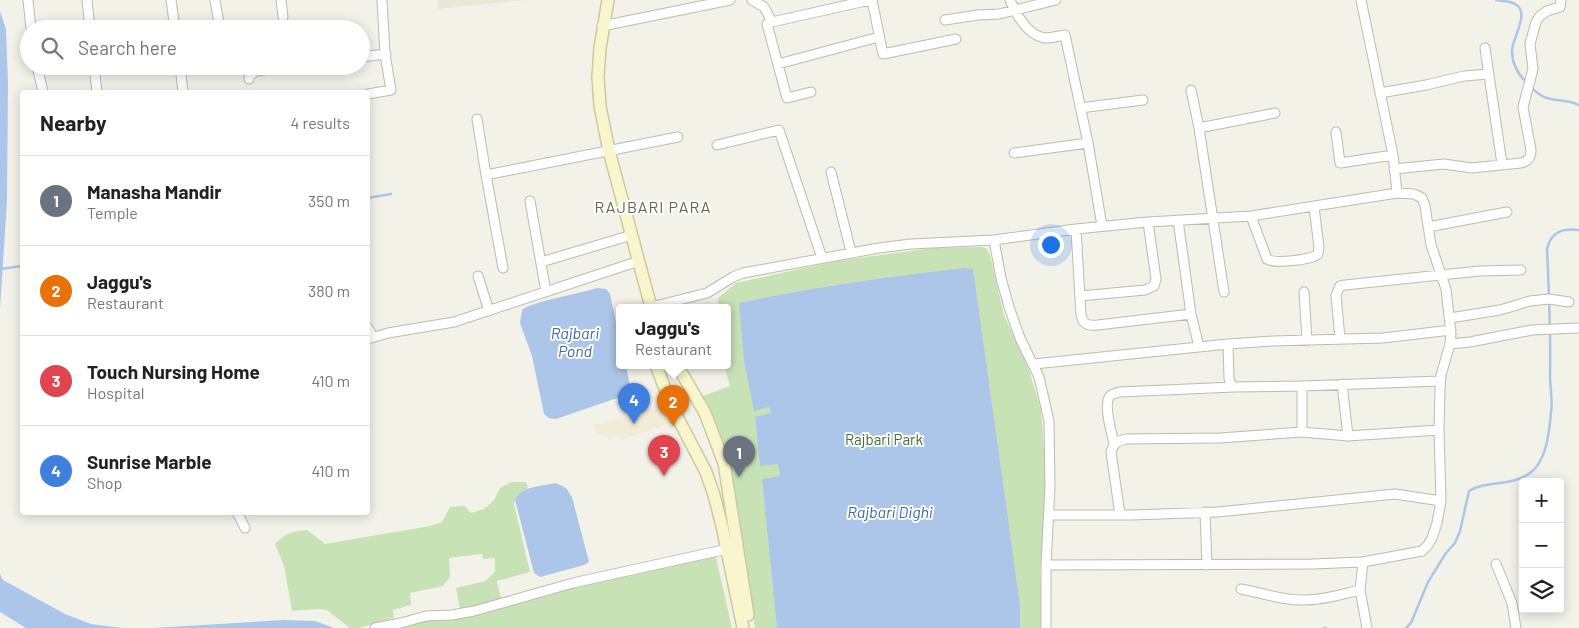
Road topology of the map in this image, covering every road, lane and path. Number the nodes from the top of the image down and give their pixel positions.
1 (28, 0) edge
2 (87, 0) edge
3 (171, 0) edge
4 (215, 0) edge
5 (281, 0) edge
6 (382, 0) edge
7 (608, 0) edge
8 (730, 0) edge
9 (752, 0) edge
10 (871, 0) edge
11 (1010, 0) edge
12 (1056, 0) edge
13 (1361, 0) edge
14 (1561, 0) edge
15 (1015, 11) junction
16 (284, 18) dead end
17 (31, 20) edge
18 (89, 20) edge
19 (174, 20) edge
20 (218, 20) edge
21 (945, 20) dead end
22 (772, 22) junction
23 (602, 26) junction
24 (879, 37) junction
25 (956, 39) dead end
26 (1485, 48) dead end
27 (386, 54) junction
28 (370, 56) edge
29 (778, 64) junction
30 (1489, 74) junction
31 (39, 75) edge
32 (95, 75) edge
33 (181, 75) edge
34 (251, 75) edge
35 (250, 79) dead end
36 (43, 90) edge
37 (97, 90) edge
38 (184, 90) edge
39 (1192, 90) dead end
40 (811, 92) dead end
41 (1380, 93) junction
42 (370, 94) edge
43 (1143, 100) dead end
44 (1080, 108) junction
45 (1274, 113) dead end
46 (477, 119) dead end
47 (1199, 128) junction
48 (1336, 132) dead end
49 (678, 137) dead end
50 (1088, 143) junction
51 (717, 145) dead end
52 (609, 151) junction
53 (1014, 153) dead end
54 (1393, 155) junction
55 (1502, 164) junction
56 (1394, 169) junction
57 (831, 172) dead end
58 (486, 175) junction
59 (1397, 193) junction
60 (530, 201) dead end
61 (1314, 207) junction
62 (1507, 212) dead end
63 (1250, 216) junction
64 (1213, 219) junction
65 (1178, 220) junction
66 (1148, 222) junction
67 (1102, 226) junction
68 (1428, 227) junction
69 (1076, 229) junction
70 (632, 235) junction
71 (994, 240) junction
72 (852, 252) junction
73 (822, 258) junction
74 (639, 261) junction
75 (541, 262) junction
76 (503, 268) dead end
77 (1521, 270) dead end
78 (478, 276) dead end
79 (1443, 276) junction
80 (645, 287) junction
81 (546, 292) junction
82 (1224, 292) dead end
83 (1304, 292) dead end
84 (1080, 296) junction
85 (1569, 302) dead end
86 (646, 304) edge
87 (650, 304) edge
88 (663, 304) edge
89 (490, 311) junction
90 (1192, 314) junction
91 (1450, 318) junction
92 (1579, 328) edge
93 (1450, 330) junction
94 (370, 338) edge
95 (1340, 339) junction
96 (1307, 341) junction
97 (1228, 344) junction
98 (1450, 344) junction
99 (1199, 347) junction
100 (1034, 364) junction
101 (658, 369) edge
102 (679, 369) edge
103 (1440, 381) junction
104 (1342, 384) junction
105 (1302, 386) junction
106 (1234, 387) junction
107 (1439, 430) junction
108 (1302, 432) junction
109 (1348, 436) junction
110 (1114, 444) junction
111 (1441, 501) junction
112 (1205, 512) junction
113 (238, 515) edge
114 (1049, 515) junction
115 (1120, 515) junction
116 (245, 528) dead end
117 (727, 549) junction
118 (1363, 562) junction
119 (1496, 564) dead end
120 (1046, 565) junction
121 (1207, 565) junction
122 (1241, 589) dead end
123 (1360, 590) junction
124 (375, 628) edge
125 (743, 628) edge
126 (751, 628) edge
127 (1046, 628) edge
128 (1367, 628) edge
129 (1516, 628) edge

1 - 17 street
2 - 18 street
3 - 19 street
4 - 20 street
5 - 16 street
6 - 27 street
7 - 23 street
8 - 23 street
9 - 22 street
10 - 22 street
10 - 24 street
11 - 15 street
12 - 15 street
13 - 41 street
14 - 55 street
15 - 21 street
15 - 44 street
22 - 29 street
23 - 52 street
24 - 25 street
24 - 29 street
26 - 30 street
27 - 28 street
27 - 42 street
29 - 40 street
30 - 41 street
30 - 55 street
31 - 36 street
32 - 37 street
33 - 38 street
34 - 35 street
39 - 47 street
41 - 54 street
43 - 44 street
44 - 50 street
45 - 47 street
46 - 58 street
47 - 64 street
48 - 54 street
49 - 52 street
50 - 53 street
50 - 67 street
51 - 73 street
52 - 58 street
52 - 70 street
54 - 56 street
55 - 56 street
56 - 59 street
57 - 72 street
58 - 76 street
59 - 61 street
59 - 68 street
60 - 75 street
61 - 63 street
61 - 63 street
62 - 68 street
63 - 64 street
64 - 65 street
64 - 82 street
65 - 66 street
65 - 90 street
66 - 67 street
66 - 84 street
67 - 69 street
68 - 79 street
69 - 71 street
69 - 84 street
70 - 74 street
70 - 75 street
71 - 72 street
71 - 100 street
72 - 73 street
73 - 88 street
74 - 80 street
74 - 81 street
75 - 81 street
77 - 79 street
78 - 89 street
79 - 91 street
79 - 95 street
80 - 86 street
80 - 87 street
81 - 89 street
83 - 96 street
84 - 90 street
85 - 91 street
89 - 94 street
90 - 99 street
91 - 93 street
92 - 98 street
93 - 95 street
93 - 98 street
95 - 96 street
96 - 97 street
97 - 99 street
97 - 106 street
98 - 103 street
99 - 100 street
100 - 114 street
101 - 117 street
102 - 126 street
103 - 104 street
103 - 107 street
104 - 105 street
104 - 109 street
105 - 106 street
105 - 108 street
106 - 110 street
107 - 109 street
107 - 111 street
108 - 109 street
108 - 110 street
110 - 115 street
111 - 112 street
111 - 118 street
112 - 115 street
112 - 121 street
113 - 116 street
114 - 115 street
114 - 120 street
117 - 124 street
117 - 125 street
118 - 121 street
118 - 123 street
119 - 129 street
120 - 121 street
120 - 127 street
122 - 123 street
123 - 128 street

